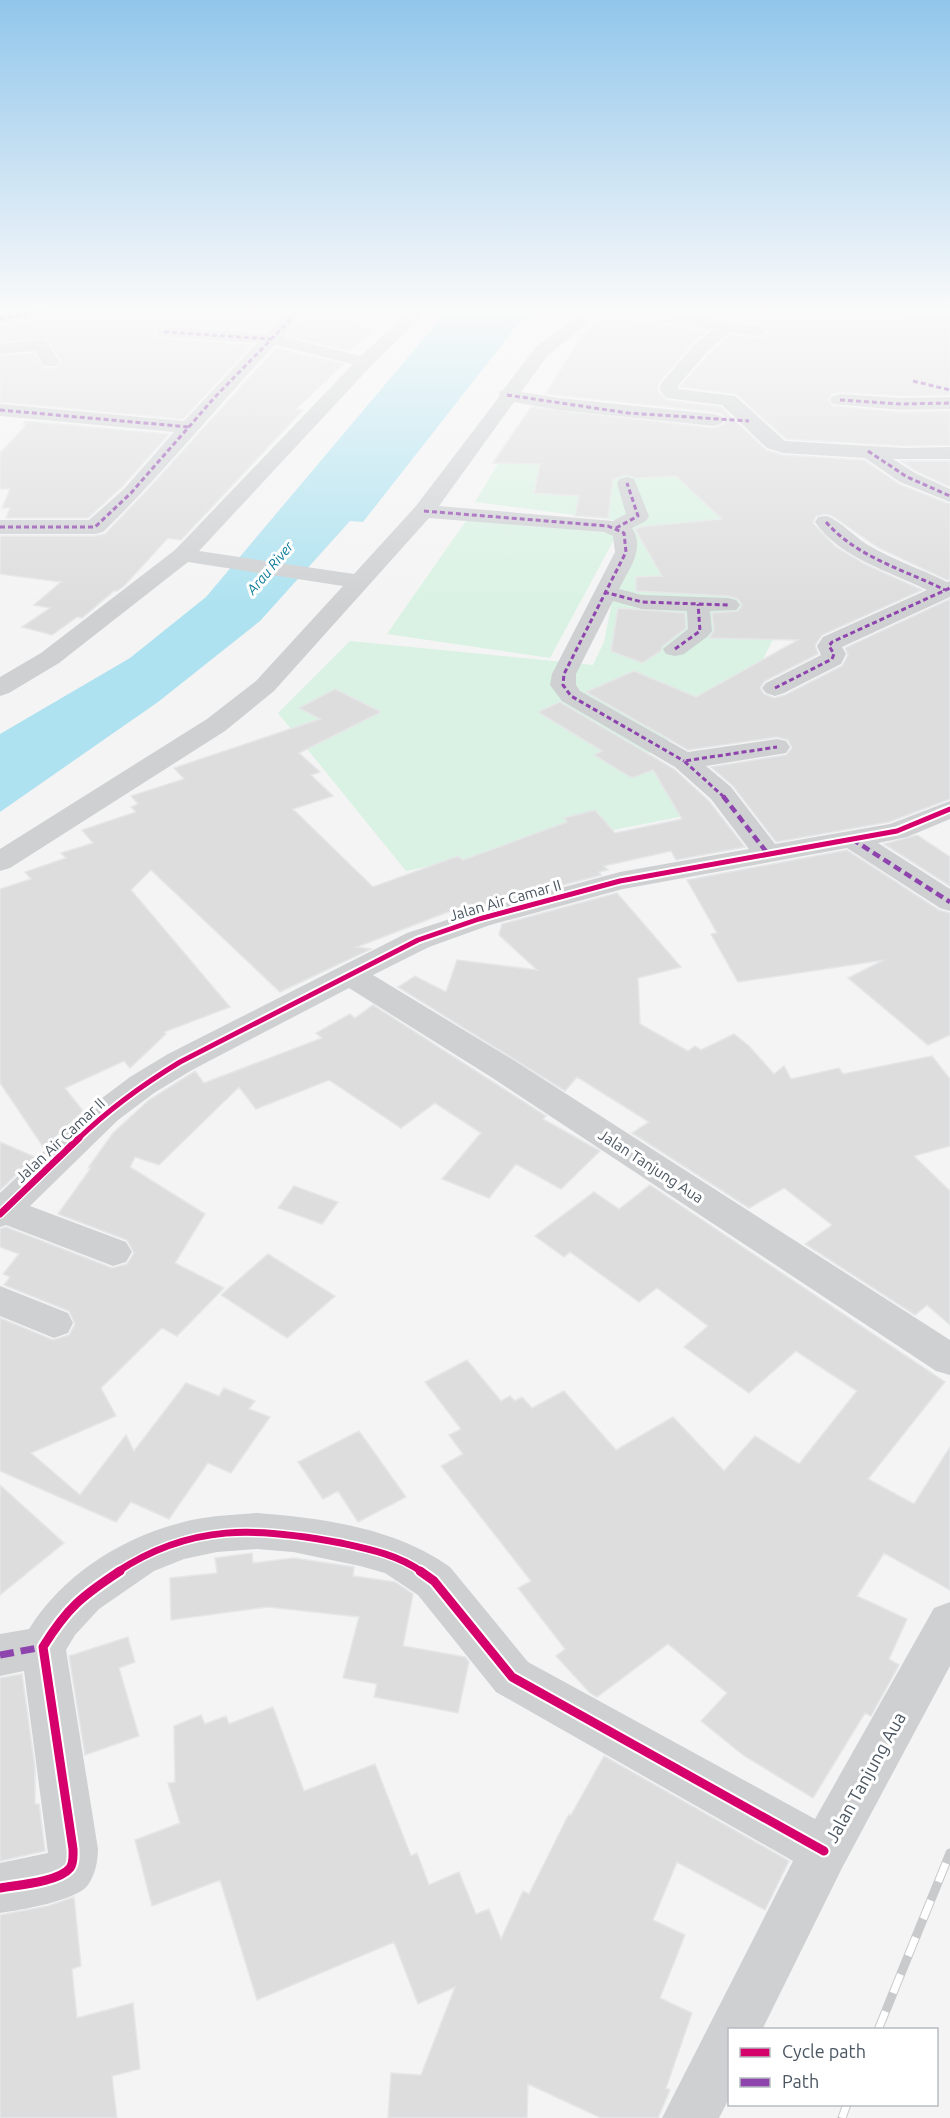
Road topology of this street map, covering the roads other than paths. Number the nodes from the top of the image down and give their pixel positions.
1 (0, 410) edge
2 (204, 410) edge
3 (320, 410) edge
4 (496, 410) edge
5 (610, 410) edge
6 (738, 410) edge
7 (749, 421) junction
8 (189, 427) junction
9 (868, 451) junction
10 (950, 453) edge
11 (627, 483) dead end
12 (950, 495) edge
13 (424, 511) junction
14 (826, 522) dead end
15 (0, 527) edge
16 (616, 528) junction
17 (183, 555) junction
18 (360, 582) junction
19 (948, 589) edge
20 (604, 592) junction
21 (698, 604) junction
22 (728, 605) dead end
23 (675, 649) dead end
24 (0, 688) edge
25 (774, 688) dead end
26 (777, 747) dead end
27 (684, 761) junction
28 (950, 809) edge
29 (852, 839) junction
30 (768, 854) junction
31 (0, 862) edge
32 (950, 902) edge
33 (350, 975) junction
34 (2, 1212) edge
35 (113, 1252) dead end
36 (0, 1300) edge
37 (54, 1323) dead end
38 (950, 1360) edge
39 (948, 1630) edge
40 (43, 1647) junction
41 (0, 1656) edge
42 (824, 1851) junction
43 (0, 1888) edge
44 (735, 2028) edge
45 (728, 2041) edge
46 (690, 2118) edge

1 - 8 street
2 - 8 street
3 - 17 street
4 - 13 street
5 - 7 street
6 - 7 street
7 - 9 street
8 - 15 street
9 - 10 street
9 - 12 street
11 - 16 street
13 - 16 street
13 - 18 street
14 - 19 street
16 - 20 street
17 - 18 street
17 - 24 street
18 - 31 street
19 - 25 street
20 - 21 street
20 - 27 street
21 - 22 street
21 - 23 street
26 - 27 street
27 - 30 street
28 - 29 street, Jalan Air Camar II
29 - 30 street, Jalan Air Camar II
29 - 32 street
30 - 33 street, Jalan Air Camar II
33 - 34 street, Jalan Air Camar II
33 - 38 street, Jalan Tanjung Aua
34 - 35 street
36 - 37 street
39 - 42 street, Jalan Tanjung Aua
40 - 41 street
40 - 42 street
40 - 43 street
42 - 44 street, Jalan Tanjung Aua
45 - 46 street

